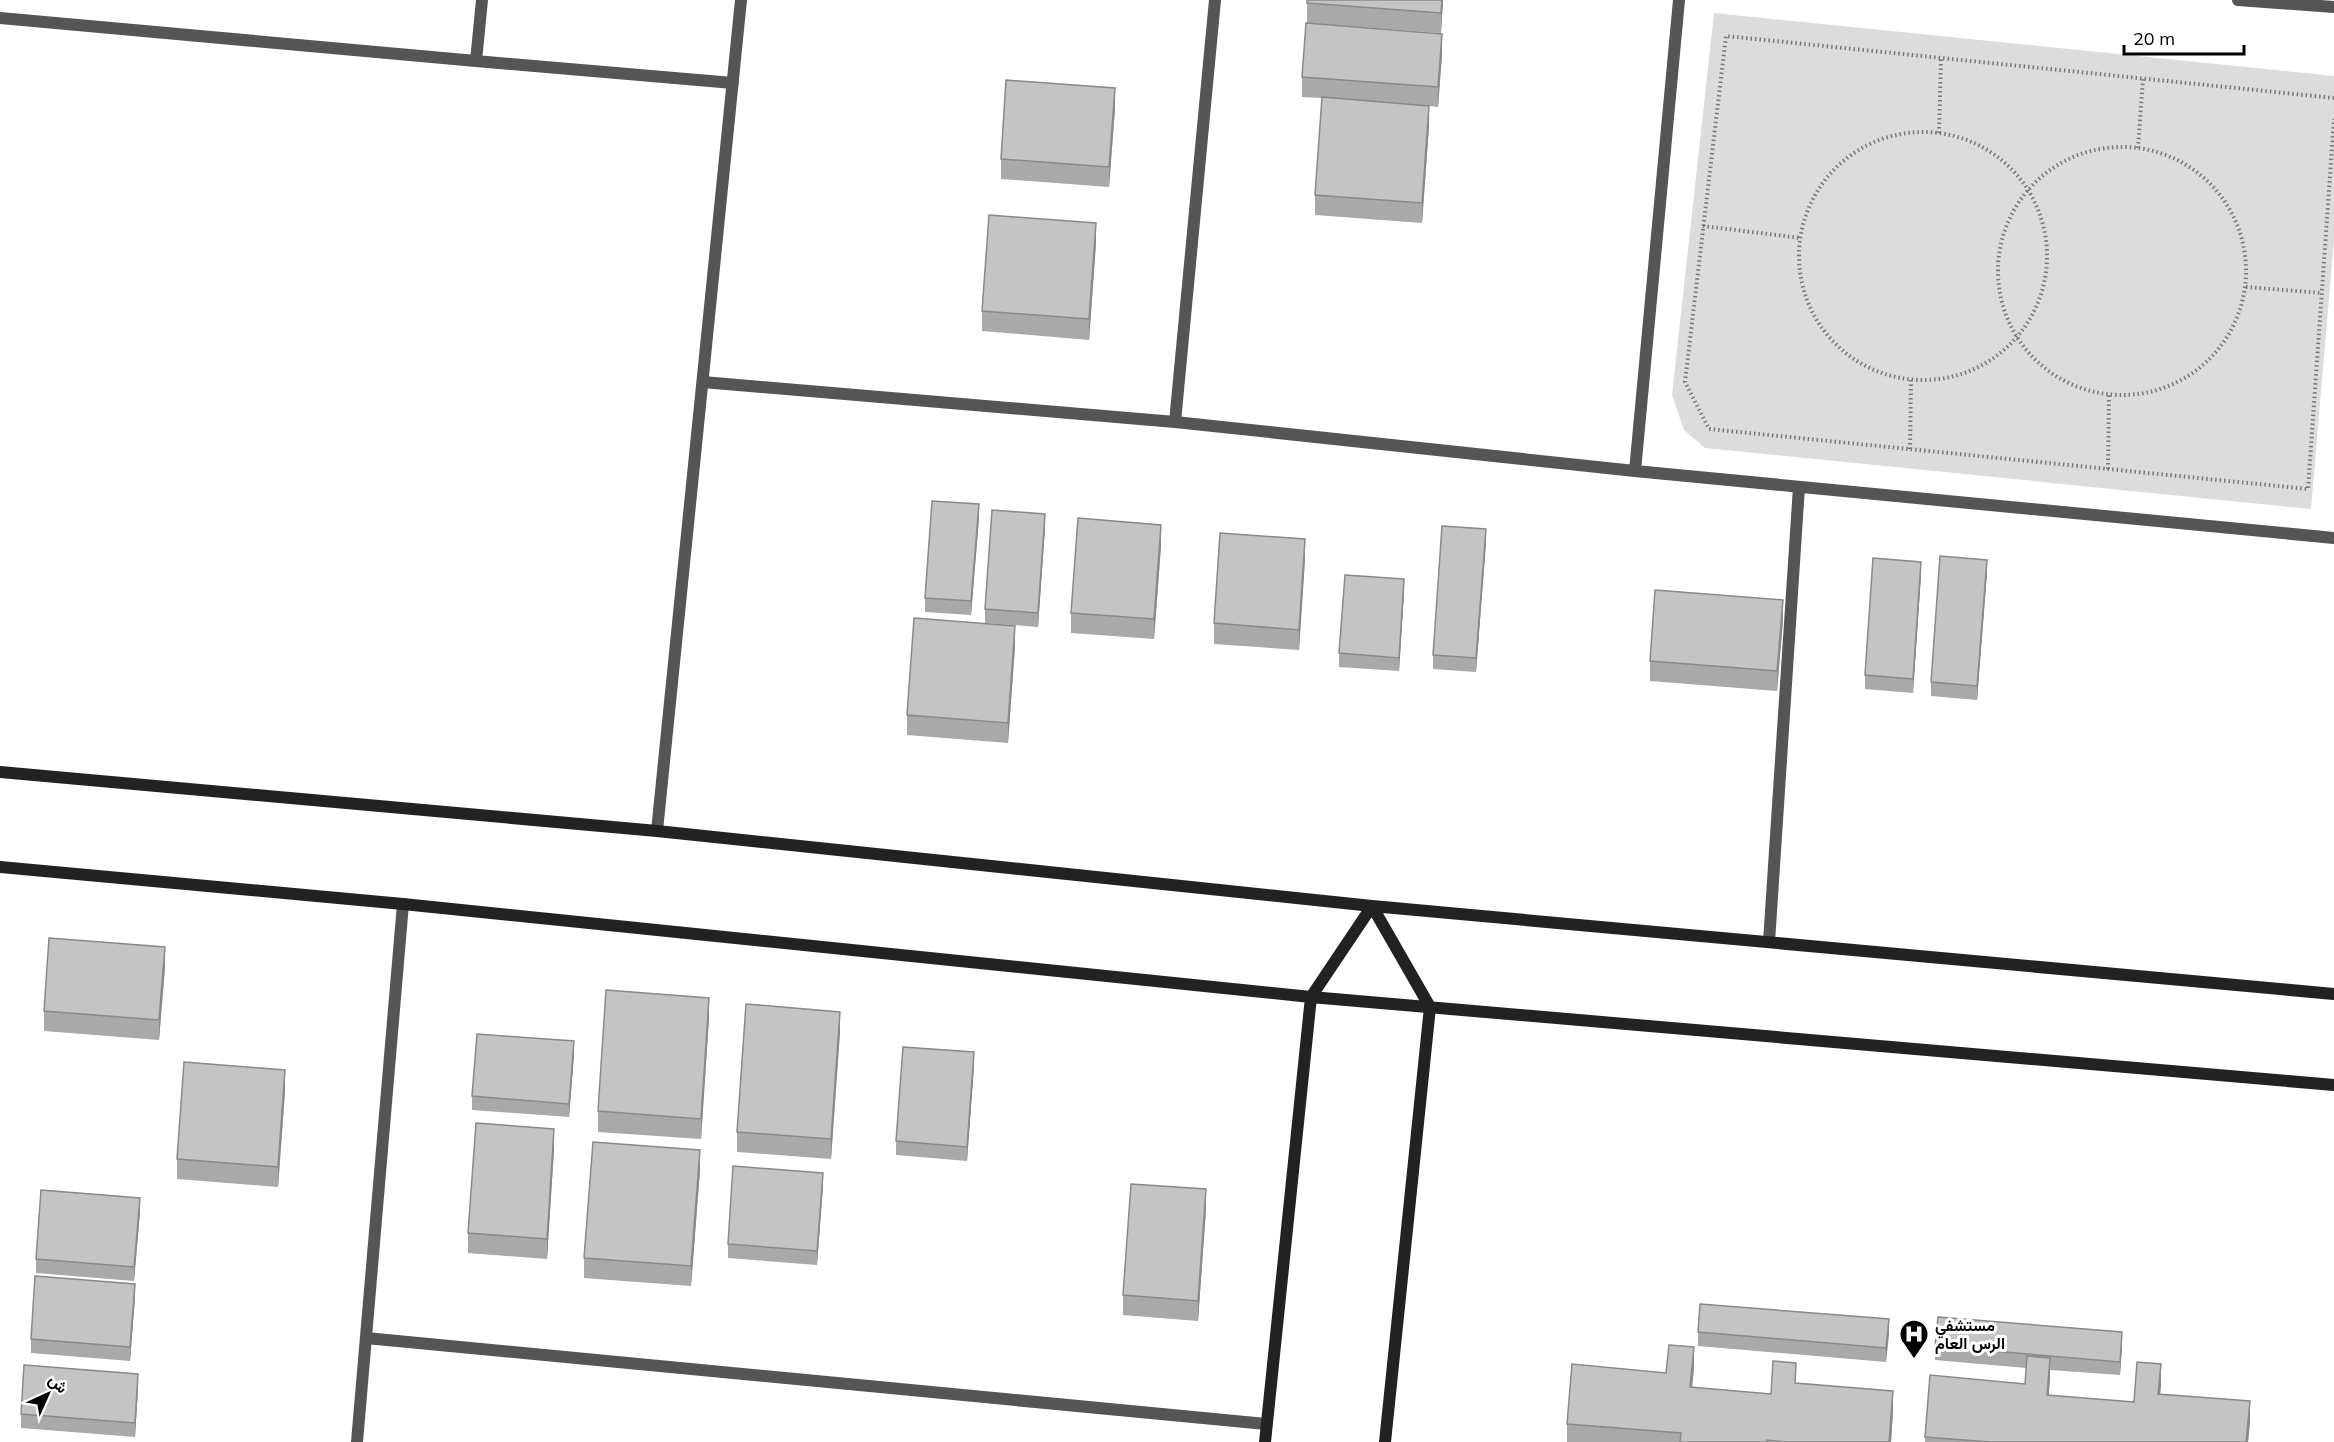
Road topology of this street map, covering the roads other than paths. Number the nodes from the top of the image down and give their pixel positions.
1 (482, 0) edge
2 (741, 0) edge
3 (1215, 0) edge
4 (1679, 0) edge
5 (2238, 0) edge
6 (2334, 7) edge
7 (0, 18) edge
8 (476, 61) junction
9 (733, 83) junction
10 (703, 382) junction
11 (1174, 422) junction
12 (1635, 471) junction
13 (1799, 487) junction
14 (2334, 538) edge
15 (0, 772) edge
16 (657, 831) junction
17 (0, 867) edge
18 (403, 904) junction
19 (1372, 906) junction
20 (1769, 942) junction
21 (2334, 994) edge
22 (1311, 997) junction
23 (1430, 1007) junction
24 (2334, 1085) edge
25 (366, 1338) junction
26 (1266, 1424) junction
27 (357, 1442) edge
28 (1265, 1442) edge
29 (1385, 1442) edge

1 - 8 street
2 - 9 street
3 - 11 street
4 - 12 street
5 - 6 street
7 - 8 street
8 - 9 street
9 - 10 street
10 - 11 street
10 - 16 street
11 - 12 street
12 - 13 street
13 - 14 street
13 - 20 street
15 - 16 street
16 - 19 street
17 - 18 street
18 - 22 street
18 - 25 street
19 - 20 street
19 - 22 street
19 - 23 street
20 - 21 street
22 - 23 street
22 - 26 street
23 - 24 street
23 - 29 street
25 - 26 street
25 - 27 street
26 - 28 street

